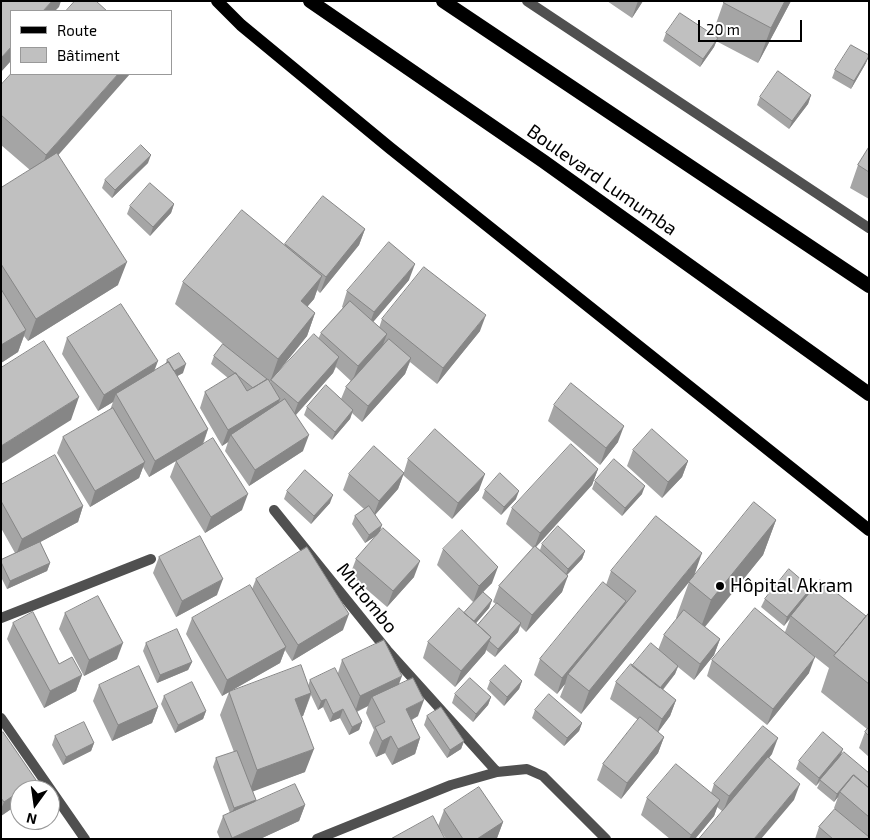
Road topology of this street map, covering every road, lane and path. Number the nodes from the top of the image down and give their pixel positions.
1 (217, 1) edge
2 (310, 1) edge
3 (442, 1) edge
4 (527, 1) edge
5 (869, 228) edge
6 (869, 286) edge
7 (869, 394) edge
8 (274, 510) dead end
9 (869, 530) edge
10 (151, 559) dead end
11 (1, 618) edge
12 (1, 718) edge
13 (497, 772) junction
14 (85, 839) edge
15 (317, 839) edge
16 (606, 839) edge

1 - 9 main road
2 - 7 highway, Boulevard Lumumba
3 - 6 highway
4 - 5 street
8 - 13 street, Mutombo
10 - 11 street
12 - 14 street
13 - 15 street
13 - 16 street

